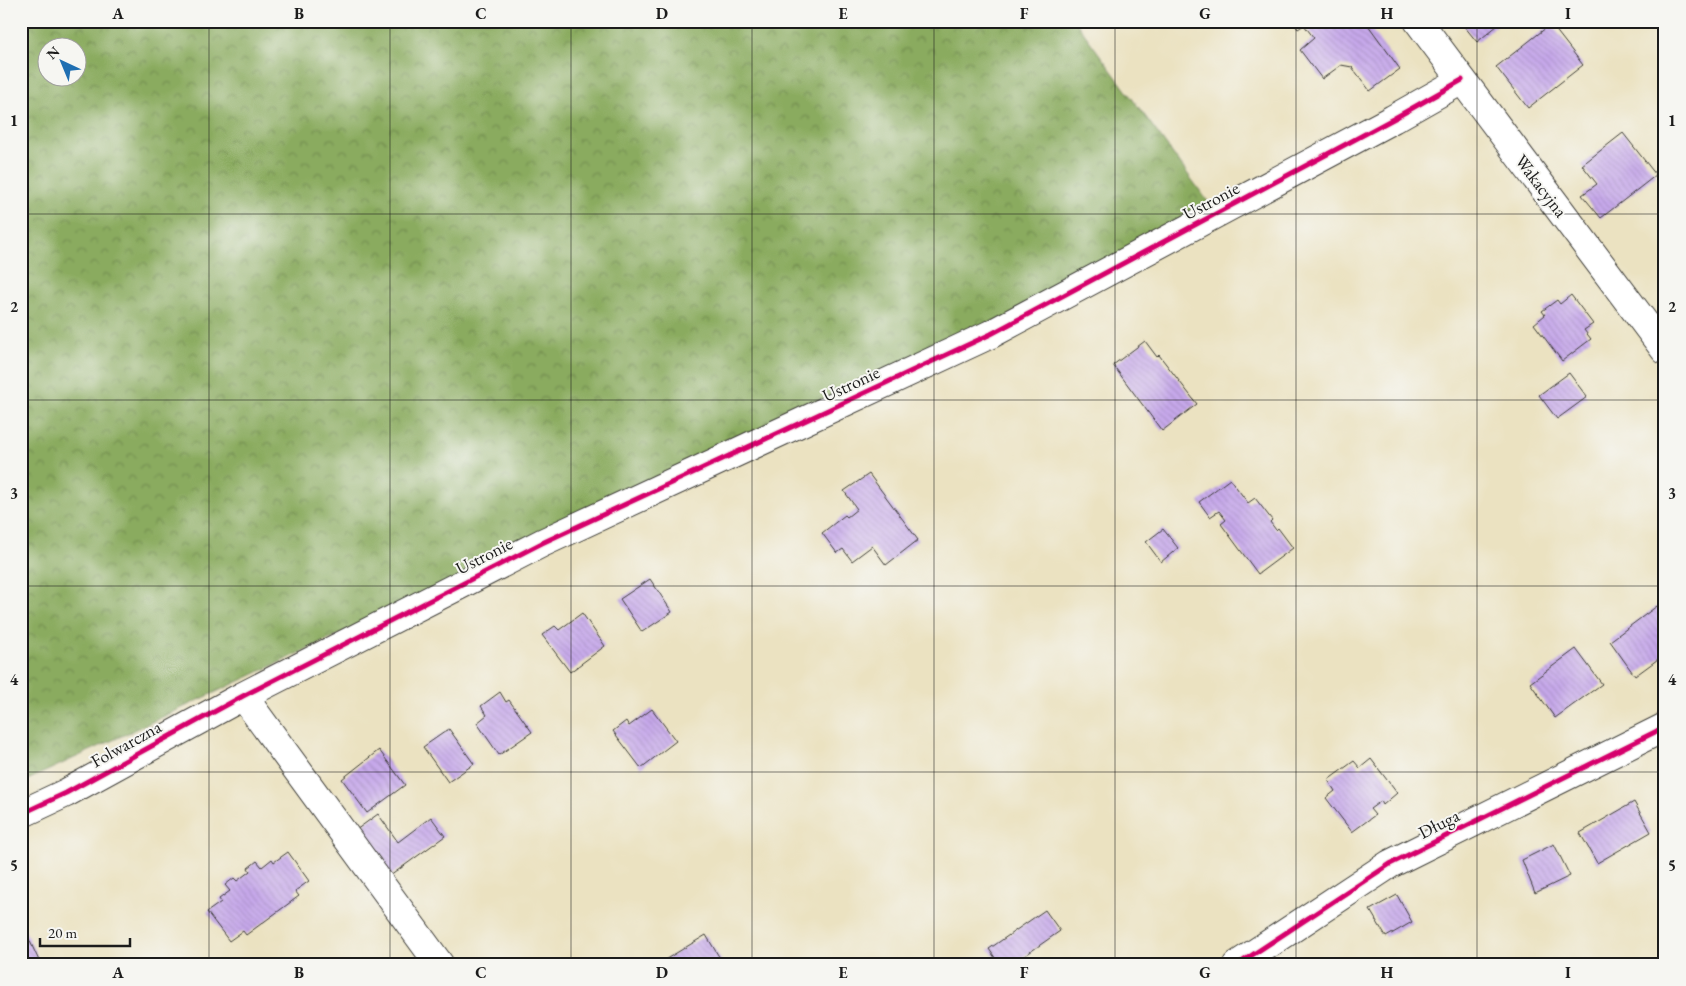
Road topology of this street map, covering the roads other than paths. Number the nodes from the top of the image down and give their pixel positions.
1 (1418, 21) edge
2 (1462, 80) junction
3 (1665, 350) edge
4 (243, 696) junction
5 (1665, 726) edge
6 (21, 814) edge
7 (440, 965) edge
8 (1237, 965) edge

1 - 2 street, Wakacyjna
2 - 3 street, Wakacyjna
2 - 4 street, Ustronie
4 - 6 street, Folwarczna
4 - 7 street
5 - 8 street, Długa

